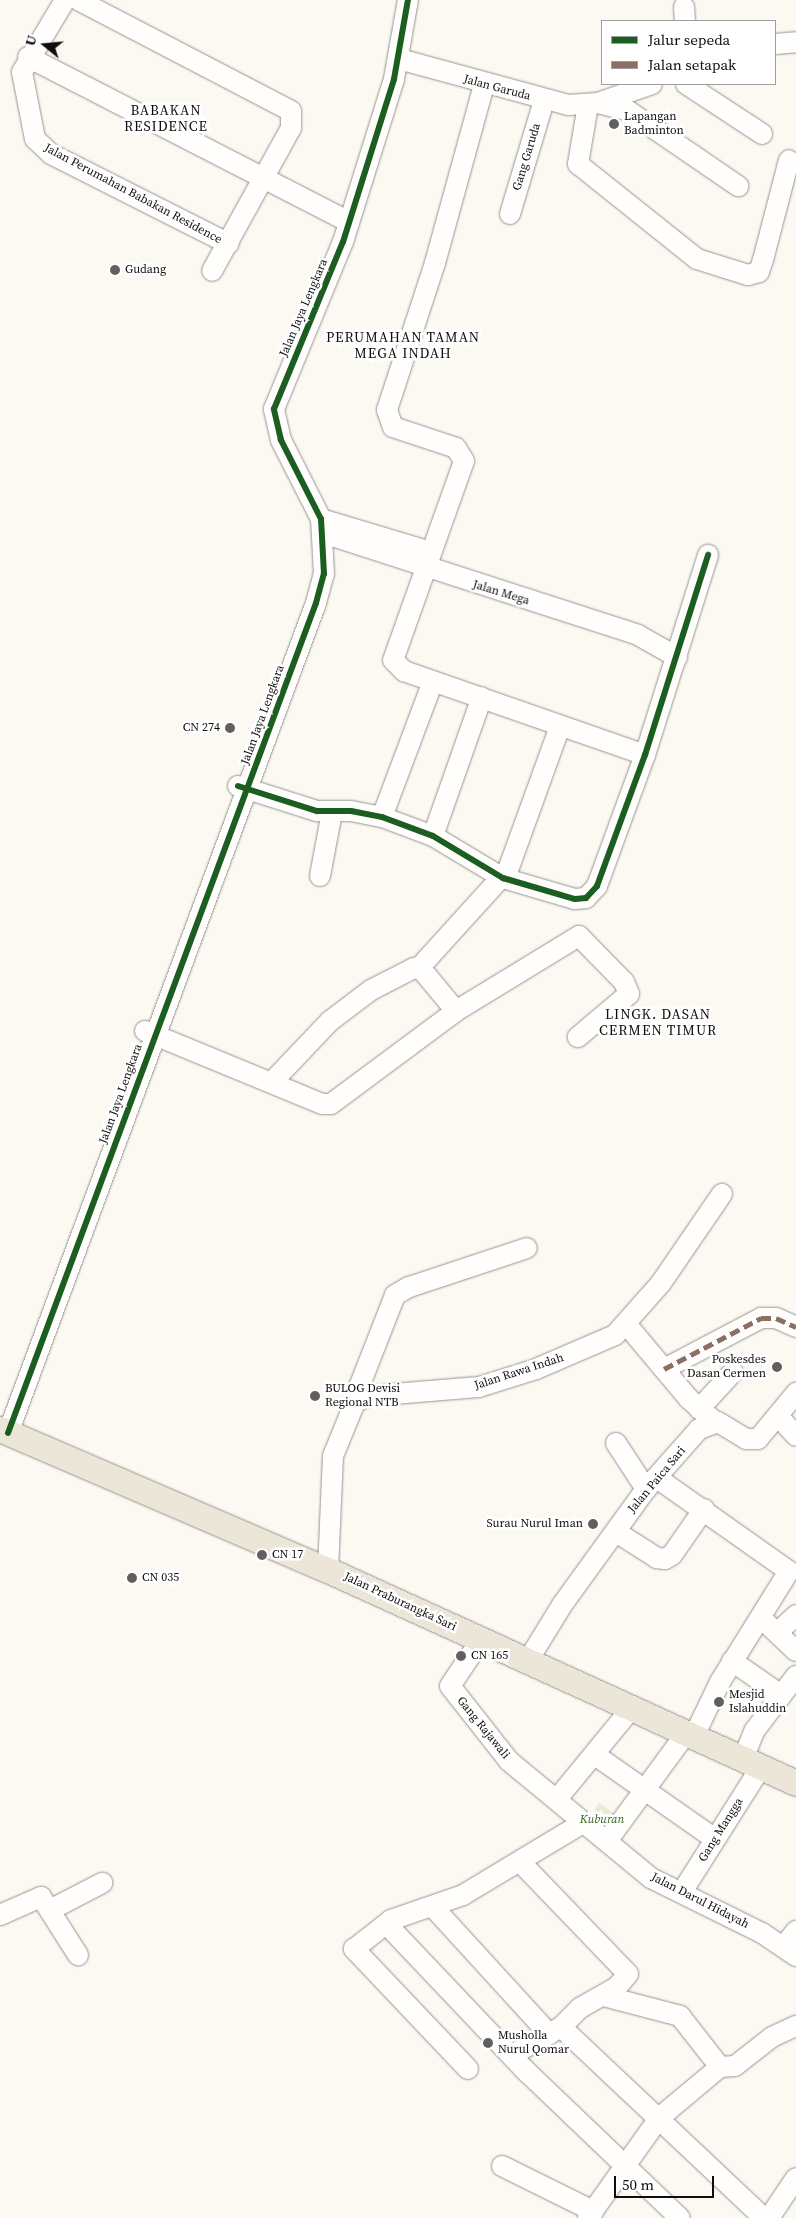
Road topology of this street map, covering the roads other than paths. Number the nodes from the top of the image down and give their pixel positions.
1 (65, 0) edge
2 (78, 0) edge
3 (408, 0) edge
4 (796, 42) edge
5 (776, 44) edge
6 (28, 57) junction
7 (399, 59) junction
8 (484, 85) junction
9 (649, 85) edge
10 (688, 85) edge
11 (544, 101) junction
12 (593, 104) junction
13 (762, 134) dead end
14 (790, 160) dead end
15 (266, 178) junction
16 (738, 186) dead end
17 (510, 214) dead end
18 (349, 222) junction
19 (229, 244) junction
20 (212, 271) dead end
21 (322, 526) junction
22 (708, 555) dead end
23 (427, 560) junction
24 (680, 648) junction
25 (433, 681) junction
26 (482, 697) junction
27 (560, 726) junction
28 (645, 756) junction
29 (243, 788) junction
30 (332, 812) junction
31 (382, 816) junction
32 (432, 836) junction
33 (320, 876) dead end
34 (503, 878) junction
35 (419, 968) junction
36 (456, 1011) junction
37 (150, 1033) junction
38 (578, 1038) dead end
39 (272, 1082) junction
40 (722, 1194) dead end
41 (528, 1248) dead end
42 (627, 1325) junction
43 (796, 1327) edge
44 (664, 1369) junction
45 (733, 1372) dead end
46 (796, 1393) edge
47 (352, 1405) junction
48 (699, 1409) junction
49 (779, 1417) junction
50 (715, 1422) junction
51 (3, 1428) edge
52 (796, 1436) edge
53 (616, 1443) dead end
54 (652, 1484) junction
55 (704, 1509) junction
56 (616, 1532) junction
57 (328, 1570) junction
58 (796, 1615) edge
59 (760, 1618) junction
60 (778, 1632) junction
61 (481, 1640) junction
62 (796, 1651) edge
63 (732, 1661) junction
64 (527, 1662) junction
65 (796, 1676) edge
66 (781, 1695) junction
67 (631, 1709) junction
68 (689, 1736) junction
69 (595, 1755) junction
70 (752, 1763) junction
71 (796, 1783) edge
72 (644, 1789) junction
73 (557, 1799) junction
74 (583, 1823) junction
75 (715, 1839) junction
76 (607, 1841) junction
77 (521, 1863) junction
78 (102, 1883) dead end
79 (682, 1892) junction
80 (434, 1908) junction
81 (50, 1910) junction
82 (0, 1915) edge
83 (391, 1920) junction
84 (796, 1930) edge
85 (789, 1952) edge
86 (78, 1955) dead end
87 (604, 1996) junction
88 (796, 2026) edge
89 (555, 2030) junction
90 (512, 2055) junction
91 (720, 2067) junction
92 (468, 2069) dead end
93 (659, 2118) junction
94 (624, 2165) junction
95 (502, 2166) dead end
96 (796, 2178) edge
97 (590, 2214) edge
98 (680, 2218) edge
99 (764, 2218) edge
100 (769, 2218) edge

1 - 6 street, Jalan Perumahan Babakan Residence
2 - 15 street
3 - 7 street, Jalan Jaya Lengkara
4 - 5 street
6 - 15 street
6 - 19 street, Jalan Perumahan Babakan Residence
7 - 8 street, Jalan Garuda
7 - 18 street, Jalan Jaya Lengkara
8 - 11 street, Jalan Garuda
8 - 23 street
9 - 12 street, Jalan Garuda
10 - 13 street
11 - 12 street, Jalan Garuda
11 - 17 street, Gang Garuda
12 - 14 street
12 - 16 street, Jalan Garuda
15 - 18 street
15 - 19 street
18 - 21 street, Jalan Jaya Lengkara
19 - 20 street
21 - 23 street, Jalan Mega
21 - 29 street, Jalan Jaya Lengkara
22 - 24 street
23 - 24 street, Jalan Mega
23 - 25 street
24 - 28 street
25 - 26 street
25 - 31 street
26 - 27 street
26 - 32 street
27 - 28 street
27 - 34 street
28 - 34 street
29 - 30 street
29 - 37 street, Jalan Jaya Lengkara
30 - 31 street
30 - 33 street
31 - 32 street
32 - 34 street
34 - 35 street
35 - 36 street
35 - 39 street
36 - 38 street
36 - 39 street
37 - 39 street
37 - 51 street, Jalan Jaya Lengkara
40 - 42 street, Jalan Rawa Indah
41 - 47 street
42 - 44 street
42 - 47 street, Jalan Rawa Indah
43 - 44 street
44 - 48 street
45 - 48 street
46 - 49 street
47 - 57 street
48 - 50 street
49 - 50 street
49 - 52 street
50 - 54 street, Jalan Paica Sari
51 - 57 main road, Jalan Praburangka Sari
53 - 54 street
54 - 55 street
54 - 56 street, Jalan Paica Sari
55 - 56 street
55 - 59 street
56 - 64 street, Jalan Paica Sari
57 - 61 main road, Jalan Praburangka Sari
58 - 60 street
59 - 60 street
59 - 63 street
60 - 62 street
61 - 64 main road, Jalan Praburangka Sari
61 - 73 street, Gang Rajawali
63 - 66 street
63 - 68 street
64 - 67 main road, Jalan Praburangka Sari
65 - 66 street, Gang Mangga
66 - 70 street, Gang Mangga
67 - 68 main road, Jalan Praburangka Sari
67 - 69 street
68 - 70 main road, Jalan Praburangka Sari
68 - 72 street
69 - 72 street
69 - 73 street
70 - 71 main road, Jalan Praburangka Sari
70 - 75 street, Gang Mangga
72 - 75 street
72 - 76 street
73 - 74 street, Gang Rajawali
74 - 76 street, Jalan Darul Hidayah
74 - 77 street
75 - 79 street, Gang Mangga
76 - 79 street, Jalan Darul Hidayah
77 - 80 street
77 - 87 street
78 - 81 street
79 - 85 street, Jalan Darul Hidayah
80 - 83 street
80 - 89 street
81 - 82 street
81 - 86 street
83 - 90 street
83 - 92 street
84 - 85 street
87 - 89 street
87 - 91 street
88 - 91 street
89 - 90 street
89 - 93 street
90 - 94 street
91 - 93 street
93 - 94 street
93 - 99 street
94 - 97 street
94 - 98 street
95 - 97 street
96 - 100 street

